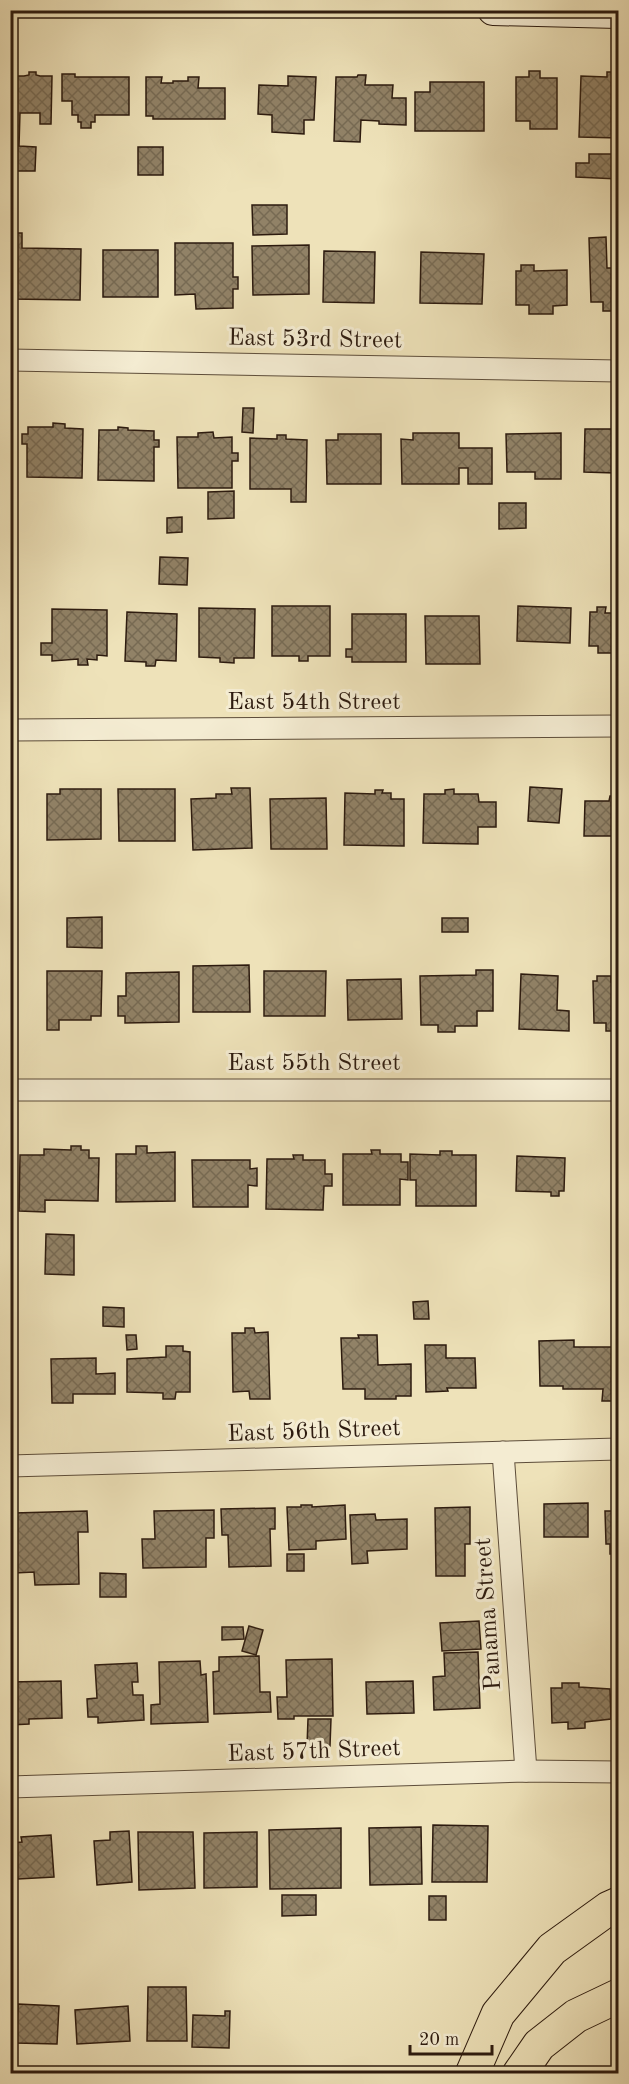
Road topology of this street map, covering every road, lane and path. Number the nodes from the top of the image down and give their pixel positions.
1 (493, 10) edge
2 (618, 13) edge
3 (10, 360) edge
4 (618, 371) edge
5 (618, 726) edge
6 (10, 730) edge
7 (10, 1090) edge
8 (618, 1090) edge
9 (618, 1449) edge
10 (503, 1452) junction
11 (10, 1466) edge
12 (526, 1771) junction
13 (618, 1772) edge
14 (10, 1787) edge
15 (618, 1904) edge
16 (618, 1996) edge
17 (472, 2073) edge
18 (519, 2073) edge

1 - 2 main road
3 - 4 street, East 53rd Street
5 - 6 street, East 54th Street
7 - 8 street, East 55th Street
9 - 10 street, East 56th Street
10 - 11 street, East 56th Street
10 - 12 street, Panama Street
12 - 13 street, East 57th Street
12 - 14 street, East 57th Street
15 - 17 highway
16 - 18 highway

